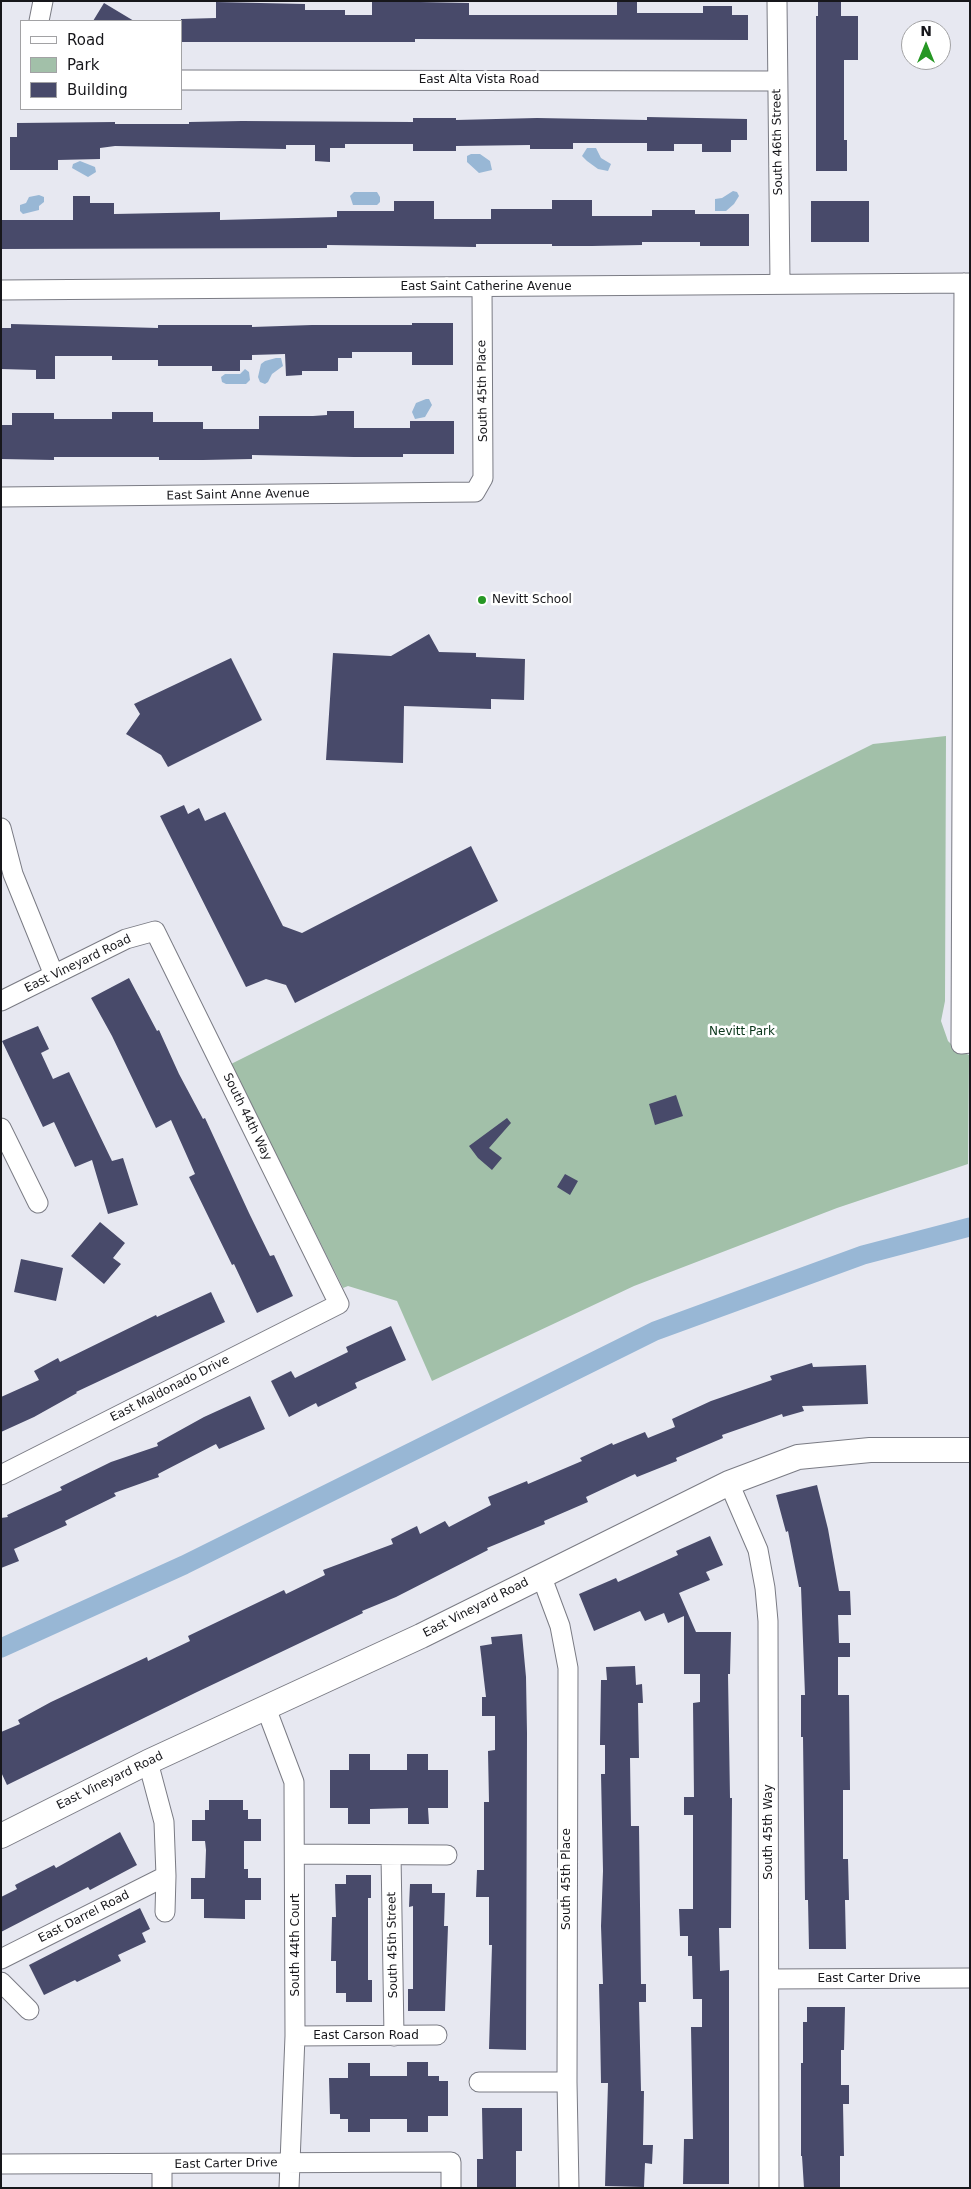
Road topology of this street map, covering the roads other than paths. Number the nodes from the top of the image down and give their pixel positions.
1 (43, 1) edge
2 (777, 1) edge
3 (39, 20) edge
4 (182, 80) edge
5 (778, 81) junction
6 (967, 283) edge
7 (780, 284) junction
8 (482, 287) junction
9 (1, 290) edge
10 (475, 492) joint
11 (1, 497) edge
12 (966, 702) edge
13 (1, 828) edge
14 (155, 931) joint
15 (54, 975) junction
16 (1, 1002) edge
17 (966, 1044) edge
18 (1, 1128) edge
19 (38, 1203) dead end
20 (339, 1304) joint
21 (970, 1450) edge
22 (1, 1475) edge
23 (730, 1483) junction
24 (541, 1575) junction
25 (266, 1708) junction
26 (148, 1762) junction
27 (1, 1836) edge
28 (296, 1854) junction
29 (391, 1854) junction
30 (447, 1855) dead end
31 (166, 1876) junction
32 (164, 1912) dead end
33 (1, 1959) edge
34 (970, 1978) edge
35 (769, 1979) junction
36 (1, 1982) edge
37 (28, 2010) dead end
38 (437, 2035) dead end
39 (295, 2036) junction
40 (394, 2036) junction
41 (479, 2082) dead end
42 (567, 2082) junction
43 (289, 2163) junction
44 (1, 2164) edge
45 (162, 2164) junction
46 (162, 2188) edge
47 (289, 2188) edge
48 (451, 2188) edge
49 (569, 2188) edge
50 (770, 2188) edge

1 - 3 street
2 - 5 street, South 46th Street
4 - 5 street, East Alta Vista Road
5 - 7 street, South 46th Street
6 - 7 street, East Saint Catherine Avenue
6 - 12 street
7 - 8 street, East Saint Catherine Avenue
8 - 9 street, East Saint Catherine Avenue
8 - 10 street, South 45th Place
10 - 11 street, East Saint Anne Avenue
12 - 17 street
13 - 15 street
14 - 15 street, East Vineyard Road
14 - 20 street, South 44th Way
15 - 16 street, East Vineyard Road
18 - 19 street
20 - 22 street, East Maldonado Drive
21 - 23 street, East Vineyard Road
23 - 24 street, East Vineyard Road
23 - 35 street, South 45th Way
24 - 25 street, East Vineyard Road
24 - 42 street, South 45th Place
25 - 26 street, East Vineyard Road
25 - 28 street, South 44th Court
26 - 27 street, East Vineyard Road
26 - 31 street
28 - 29 street
28 - 39 street, South 44th Court
29 - 30 street
29 - 40 street, South 45th Street
31 - 32 street
31 - 33 street, East Darrel Road
34 - 35 street, East Carter Drive
35 - 50 street, South 45th Way
36 - 37 street
38 - 40 street, East Carson Road
39 - 40 street, East Carson Road
39 - 43 street, South 44th Court
41 - 42 street
42 - 49 street, South 45th Place
43 - 45 street, East Carter Drive
43 - 47 street, South 44th Court
43 - 48 street, East Carter Drive
44 - 45 street, East Carter Drive
45 - 46 street

